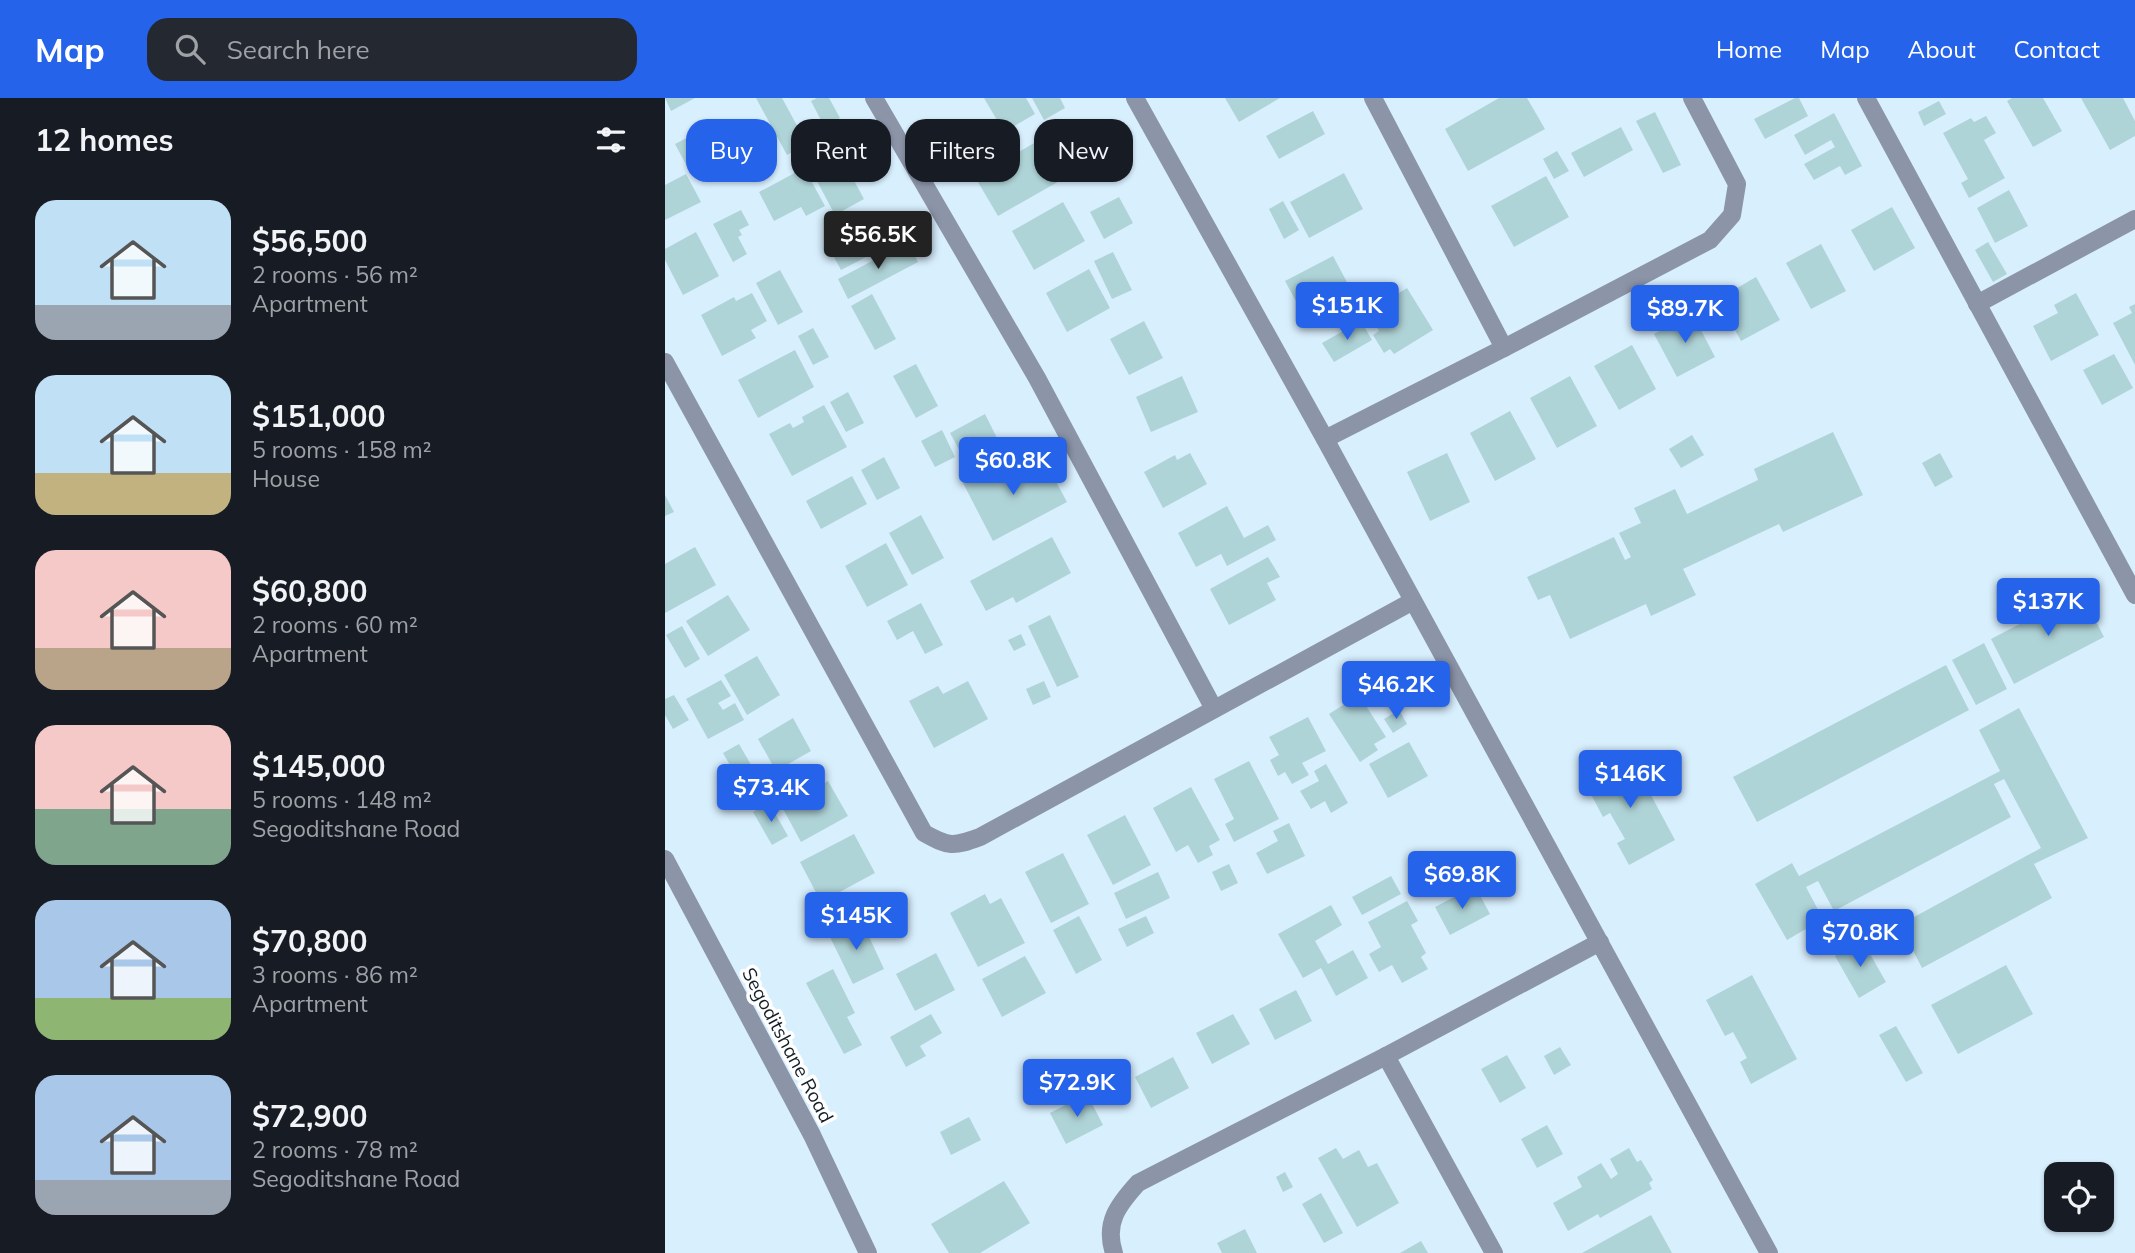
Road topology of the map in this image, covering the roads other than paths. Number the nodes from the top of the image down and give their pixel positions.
1 (874, 98) edge
2 (1135, 98) edge
3 (1373, 98) edge
4 (1692, 98) edge
5 (1866, 98) edge
6 (2135, 219) edge
7 (1977, 304) junction
8 (1504, 348) junction
9 (665, 362) edge
10 (1325, 439) junction
11 (2135, 595) edge
12 (1413, 601) junction
13 (1214, 709) junction
14 (665, 859) edge
15 (1599, 942) junction
16 (1386, 1056) junction
17 (868, 1253) edge
18 (1114, 1253) edge
19 (1494, 1253) edge
20 (1769, 1253) edge

1 - 13 street
2 - 10 street
3 - 8 street
4 - 8 street
5 - 7 street
6 - 7 street
7 - 11 street
8 - 10 street
9 - 13 street
10 - 12 street
12 - 13 street
12 - 15 street
14 - 17 street, Segoditshane Road
15 - 16 street
15 - 20 street
16 - 18 street
16 - 19 street

